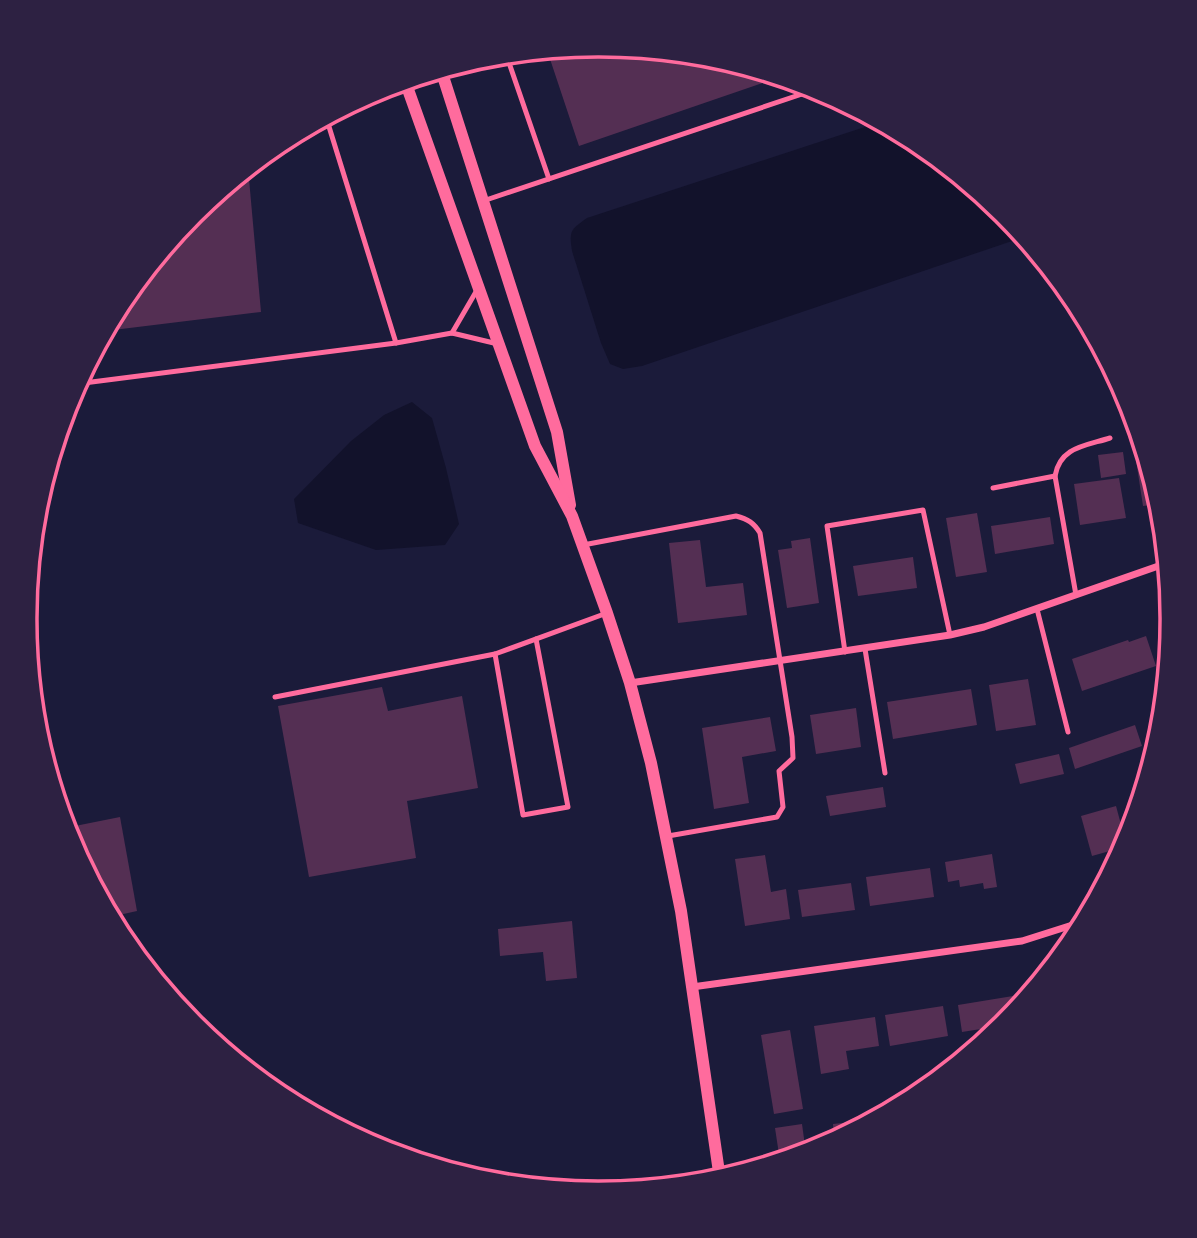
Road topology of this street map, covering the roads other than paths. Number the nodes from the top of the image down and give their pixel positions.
1 (510, 65) edge
2 (444, 79) edge
3 (408, 91) edge
4 (800, 95) edge
5 (329, 127) edge
6 (549, 179) junction
7 (483, 201) junction
8 (479, 288) junction
9 (452, 333) junction
10 (396, 343) junction
11 (499, 344) junction
12 (90, 382) edge
13 (1110, 438) dead end
14 (1055, 476) junction
15 (993, 488) dead end
16 (572, 516) junction
17 (583, 545) junction
18 (1157, 566) edge
19 (1076, 595) junction
20 (1037, 609) junction
21 (607, 613) junction
22 (950, 635) junction
23 (536, 639) junction
24 (865, 649) junction
25 (845, 652) junction
26 (495, 654) junction
27 (781, 662) junction
28 (630, 683) junction
29 (275, 697) dead end
30 (1068, 732) dead end
31 (885, 773) dead end
32 (667, 836) junction
33 (1069, 926) edge
34 (692, 986) junction
35 (718, 1168) edge

1 - 6 lane
2 - 7 street
3 - 8 street
4 - 6 lane
5 - 10 lane
6 - 7 lane
7 - 16 street
8 - 9 lane
8 - 11 street
9 - 10 lane
9 - 11 lane
10 - 12 lane
11 - 16 street
13 - 14 lane
14 - 15 lane
14 - 19 lane
16 - 17 street
17 - 21 street
17 - 27 lane
18 - 19 street
19 - 20 street
20 - 22 street
20 - 30 lane
21 - 23 lane
21 - 28 street
22 - 24 street
22 - 25 lane
23 - 26 lane
23 - 26 lane
24 - 25 street
24 - 31 lane
25 - 27 street
26 - 29 lane
27 - 28 street
27 - 32 lane
28 - 32 street
32 - 34 street
33 - 34 street
34 - 35 street

